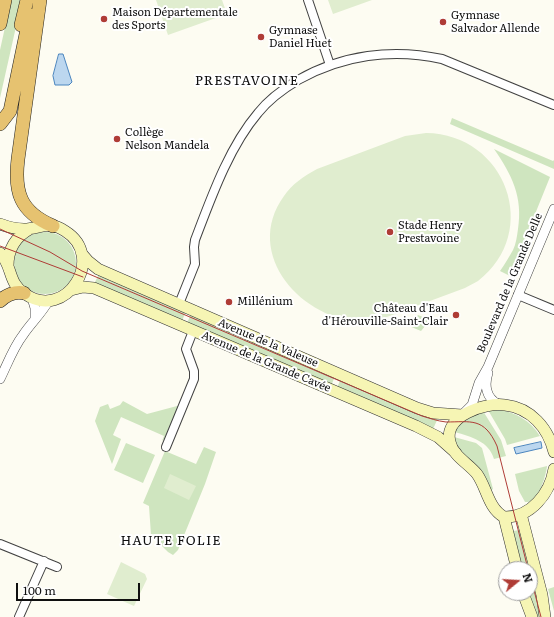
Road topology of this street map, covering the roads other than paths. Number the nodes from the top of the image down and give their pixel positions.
1 (5, 0) edge
2 (27, 0) edge
3 (33, 0) edge
4 (40, 0) edge
5 (308, 0) edge
6 (0, 24) edge
7 (330, 64) junction
8 (554, 105) edge
9 (0, 123) edge
10 (554, 209) edge
11 (0, 224) edge
12 (53, 226) junction
13 (30, 228) junction
14 (0, 254) edge
15 (82, 254) junction
16 (8, 266) junction
17 (71, 290) junction
18 (518, 295) junction
19 (28, 296) junction
20 (49, 300) junction
21 (0, 301) edge
22 (179, 304) junction
23 (554, 310) edge
24 (35, 318) junction
25 (193, 331) junction
26 (488, 367) junction
27 (0, 379) edge
28 (498, 404) junction
29 (462, 415) junction
30 (166, 447) dead end
31 (554, 451) edge
32 (456, 453) junction
33 (554, 469) edge
34 (551, 484) edge
35 (521, 514) junction
36 (504, 517) junction
37 (0, 544) edge
38 (44, 561) junction
39 (515, 561) edge
40 (57, 567) dead end
41 (526, 601) edge
42 (19, 617) edge
43 (532, 617) edge
44 (545, 617) edge

1 - 6 highway
2 - 9 highway
3 - 9 highway
4 - 12 highway
5 - 7 street
7 - 8 street
7 - 22 street
10 - 18 street, Boulevard de la Grande Delle
11 - 13 main road
12 - 13 main road
12 - 15 main road
13 - 16 main road
14 - 16 main road
15 - 17 main road
15 - 22 main road, Avenue de la Valeuse
16 - 19 main road
17 - 20 main road
17 - 25 main road, Avenue de la Grande Cavée
18 - 23 street
18 - 26 street, Boulevard de la Grande Delle
19 - 20 main road
19 - 21 highway
19 - 24 street
20 - 24 street
22 - 29 main road, Avenue de la Valeuse
24 - 27 street
25 - 30 street
25 - 32 main road, Avenue de la Grande Cavée
26 - 28 street, Boulevard de la Grande Delle
26 - 29 street, Boulevard de la Grande Delle
28 - 29 main road
28 - 31 main road
29 - 32 main road
32 - 36 main road, Avenue de la Grande Cavée
33 - 34 main road
34 - 35 main road
35 - 36 main road
35 - 44 main road
36 - 39 main road
37 - 38 street
38 - 40 street
38 - 42 street
41 - 43 main road

